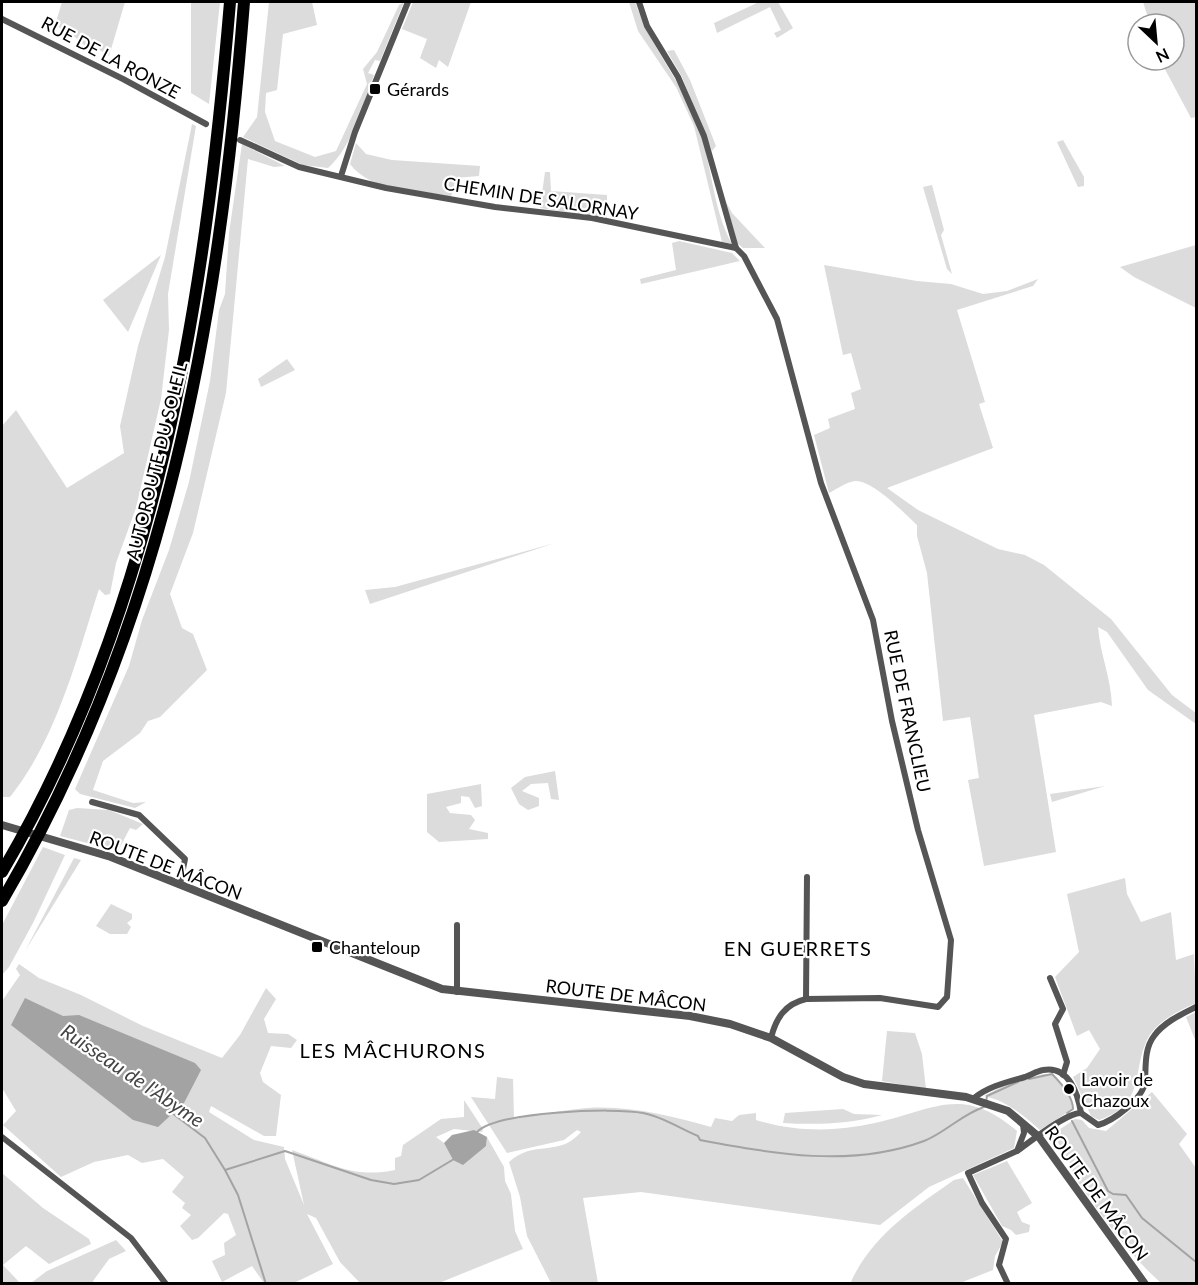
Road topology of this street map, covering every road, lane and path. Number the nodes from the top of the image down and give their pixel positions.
1 (230, 2) edge
2 (244, 2) edge
3 (408, 2) edge
4 (639, 2) edge
5 (2, 19) edge
6 (206, 124) dead end
7 (240, 140) dead end
8 (341, 176) junction
9 (736, 248) junction
10 (92, 802) dead end
11 (2, 825) edge
12 (33, 834) junction
13 (2, 872) edge
14 (807, 877) dead end
15 (180, 884) junction
16 (2, 901) edge
17 (458, 925) dead end
18 (1050, 978) dead end
19 (457, 992) junction
20 (806, 999) junction
21 (1197, 1007) edge
22 (771, 1038) junction
23 (1063, 1075) junction
24 (983, 1101) junction
25 (1081, 1113) junction
26 (1023, 1122) junction
27 (2, 1137) edge
28 (1039, 1137) junction
29 (1017, 1151) junction
30 (166, 1284) edge
31 (1008, 1284) edge
32 (1145, 1284) edge

1 - 12 highway, AUTOROUTE DU SOLEIL
2 - 12 highway, AUTOROUTE DU SOLEIL
3 - 8 street
4 - 9 street
5 - 6 street, RUE DE LA RONZE
7 - 8 street
8 - 9 street, CHEMIN DE SALORNAY
9 - 20 street, RUE DE FRANCLIEU
10 - 15 street
11 - 12 street, ROUTE DE MÂCON
12 - 13 highway, AUTOROUTE DU SOLEIL
12 - 15 street, ROUTE DE MÂCON
12 - 16 highway, AUTOROUTE DU SOLEIL
14 - 20 street
15 - 19 street, ROUTE DE MÂCON
17 - 19 street
18 - 23 street
19 - 22 street, ROUTE DE MÂCON
20 - 22 street
21 - 25 street
22 - 24 street, ROUTE DE MÂCON
23 - 24 street
23 - 25 street
24 - 26 street, ROUTE DE MÂCON
25 - 28 street
26 - 28 street, ROUTE DE MÂCON
26 - 29 street
27 - 30 street
28 - 29 street
28 - 32 street, ROUTE DE MÂCON
29 - 31 street

